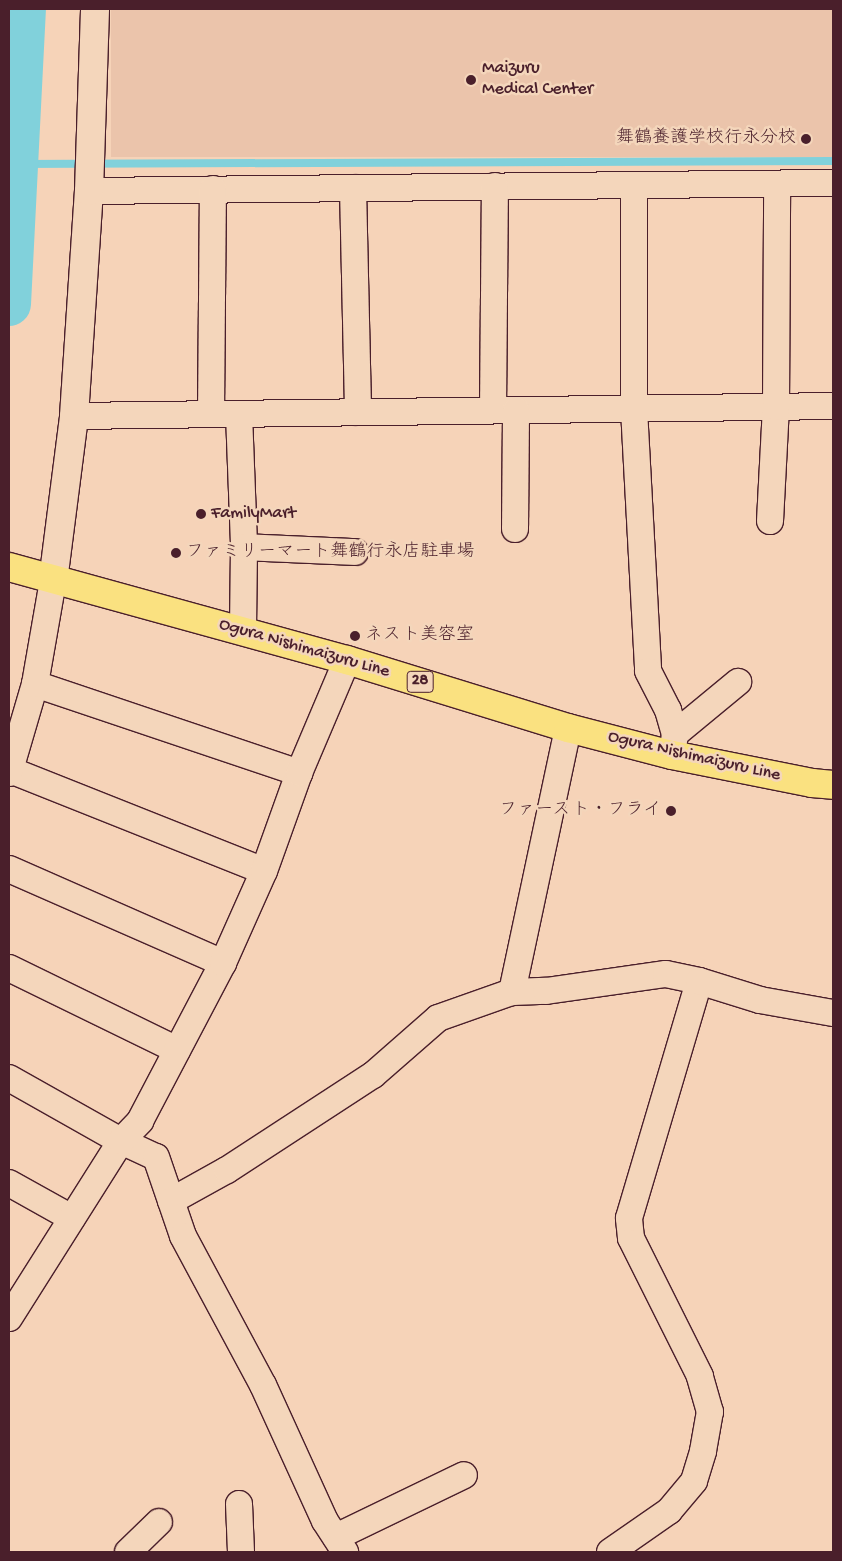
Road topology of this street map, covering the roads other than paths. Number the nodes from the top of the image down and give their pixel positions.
1 (95, 9) edge
2 (833, 183) edge
3 (777, 184) junction
4 (634, 185) junction
5 (496, 186) junction
6 (352, 188) junction
7 (213, 189) junction
8 (89, 191) junction
9 (833, 406) edge
10 (776, 407) junction
11 (634, 409) junction
12 (504, 410) junction
13 (358, 412) junction
14 (211, 414) junction
15 (239, 414) junction
16 (74, 416) junction
17 (770, 521) dead end
18 (514, 529) dead end
19 (244, 547) junction
20 (355, 552) dead end
21 (9, 567) edge
22 (53, 580) junction
23 (243, 630) junction
24 (347, 660) junction
25 (738, 682) dead end
26 (36, 684) junction
27 (568, 728) junction
28 (674, 744) junction
29 (10, 771) edge
30 (299, 773) junction
31 (833, 785) edge
32 (9, 868) edge
33 (264, 871) junction
34 (223, 963) junction
35 (9, 968) edge
36 (699, 981) junction
37 (512, 992) junction
38 (833, 1013) edge
39 (177, 1050) junction
40 (9, 1078) edge
41 (120, 1141) junction
42 (9, 1183) edge
43 (171, 1201) junction
44 (72, 1218) junction
45 (17, 1289) edge
46 (9, 1318) edge
47 (464, 1475) dead end
48 (239, 1504) dead end
49 (159, 1522) dead end
50 (341, 1545) edge
51 (128, 1552) edge
52 (241, 1552) edge
53 (610, 1552) edge

1 - 8 street
2 - 3 street
3 - 4 street
3 - 10 street
4 - 5 street
4 - 11 street
5 - 6 street
5 - 12 street
6 - 7 street
6 - 13 street
7 - 8 street
7 - 14 street
8 - 16 street
9 - 10 street
10 - 11 street
10 - 17 street
11 - 12 street
11 - 28 street
12 - 13 street
12 - 18 street
13 - 15 street
14 - 15 street
14 - 16 street
15 - 19 street
16 - 22 street
19 - 20 street
19 - 23 street
21 - 22 main road, Ogura Nishimaizuru Line / 28
22 - 23 main road, Ogura Nishimaizuru Line / 28
22 - 26 street
23 - 24 main road, Ogura Nishimaizuru Line / 28
24 - 27 main road, Ogura Nishimaizuru Line / 28
24 - 30 street
25 - 28 street
26 - 29 street
26 - 30 street
27 - 28 main road, Ogura Nishimaizuru Line / 28
27 - 37 street
28 - 31 main road, Ogura Nishimaizuru Line / 28
29 - 33 street
30 - 33 street
32 - 34 street
33 - 34 street
34 - 39 street
35 - 39 street
36 - 37 street
36 - 38 street
36 - 53 street
37 - 43 street
39 - 41 street
40 - 41 street
41 - 43 street
41 - 44 street
42 - 44 street
43 - 50 street
44 - 45 street
45 - 46 street
47 - 50 street
48 - 52 street
49 - 51 street

